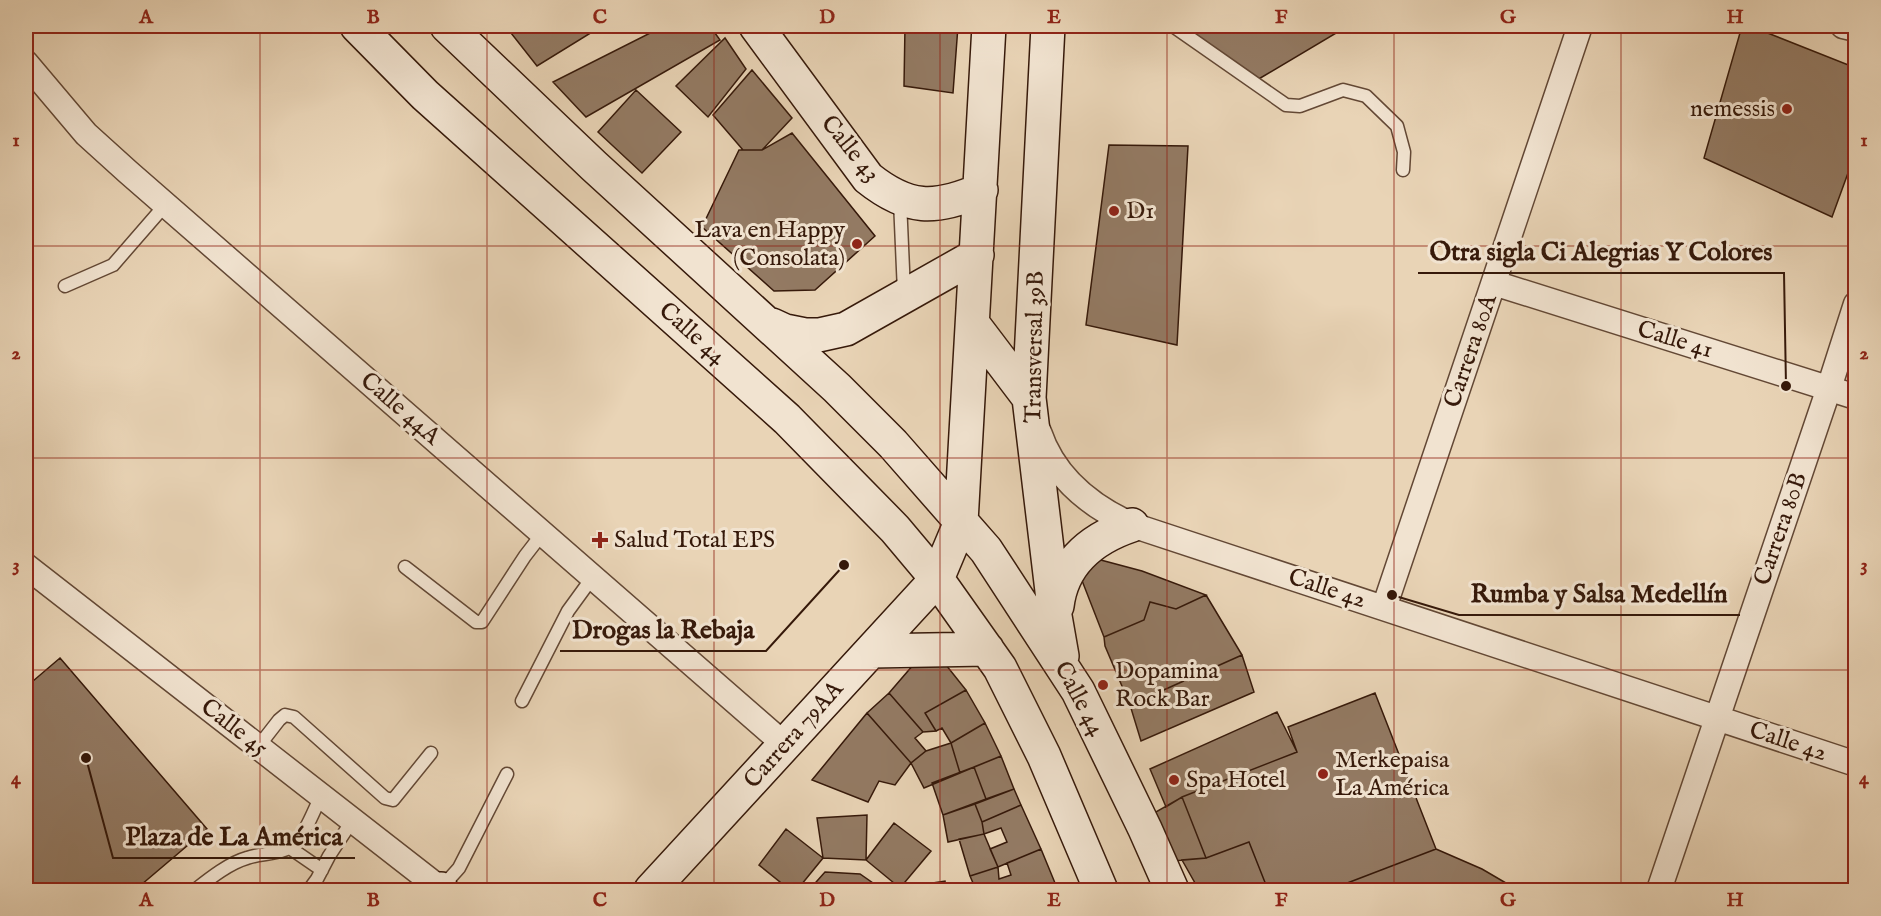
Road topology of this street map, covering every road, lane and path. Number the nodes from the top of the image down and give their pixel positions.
1 (357, 26) edge
2 (447, 26) edge
3 (756, 26) edge
4 (989, 26) edge
5 (1048, 26) edge
6 (1173, 26) edge
7 (1580, 26) edge
8 (1843, 26) edge
9 (1856, 29) edge
10 (26, 63) edge
11 (1403, 170) dead end
12 (981, 190) junction
13 (900, 199) junction
14 (166, 204) junction
15 (976, 255) junction
16 (1494, 283) junction
17 (65, 286) dead end
18 (904, 296) junction
19 (1856, 304) edge
20 (767, 323) junction
21 (973, 324) junction
22 (1829, 388) junction
23 (1856, 397) edge
24 (1029, 398) junction
25 (961, 522) junction
26 (1132, 525) junction
27 (542, 534) junction
28 (26, 566) edge
29 (405, 567) dead end
30 (592, 578) junction
31 (936, 579) junction
32 (1384, 608) junction
33 (1055, 616) junction
34 (986, 647) junction
35 (871, 651) junction
36 (1064, 667) junction
37 (522, 701) dead end
38 (1717, 718) junction
39 (785, 745) junction
40 (258, 747) junction
41 (431, 753) dead end
42 (1856, 764) edge
43 (507, 774) dead end
44 (321, 796) junction
45 (352, 821) junction
46 (290, 848) junction
47 (321, 870) junction
48 (1167, 889) edge
49 (441, 890) edge
50 (195, 891) edge
51 (309, 891) edge
52 (651, 891) edge
53 (1101, 891) edge
54 (1119, 891) edge
55 (1659, 891) edge

1 - 31 main road, Calle 44
2 - 20 main road, Calle 44
3 - 13 main road, Calle 43
4 - 12 main road
5 - 24 main road, Transversal 39B
6 - 11 lane
7 - 16 street, Carrera 80A
8 - 9 street
10 - 14 street, Calle 44A
12 - 13 main road, Calle 43
12 - 15 main road
13 - 18 lane
14 - 17 lane
14 - 27 street, Calle 44A
15 - 18 main road
15 - 21 main road
16 - 22 street, Calle 41
16 - 32 street, Carrera 80A
18 - 20 main road
19 - 22 street, Carrera 80B
20 - 25 main road, Calle 44
21 - 24 main road
21 - 25 main road
22 - 23 street, Calle 41
22 - 38 street, Carrera 80B
24 - 26 street, Calle 42
24 - 33 main road, Transversal 39B
25 - 31 main road
25 - 34 main road
25 - 36 main road, Calle 44
25 - 48 main road, Calle 44
26 - 32 street, Calle 42
26 - 33 main road
27 - 29 lane
27 - 30 street, Calle 44A
28 - 40 street, Calle 45
30 - 37 lane
30 - 39 street, Calle 44A
31 - 34 main road, Calle 44
31 - 35 main road, Carrera 79AA
32 - 38 street, Calle 42
33 - 36 main road, Transversal 39B
34 - 35 main road
34 - 53 main road, Calle 44
34 - 54 main road, Calle 44
35 - 39 main road, Carrera 79AA
36 - 48 main road, Calle 44
38 - 42 street, Calle 42
38 - 55 street, Carrera 80B
39 - 52 main road, Carrera 79AA
40 - 41 lane
40 - 44 street, Calle 45
43 - 49 lane
44 - 45 street, Calle 45
44 - 46 lane
45 - 47 lane
45 - 49 street, Calle 45
46 - 47 lane
46 - 50 lane
47 - 51 lane

